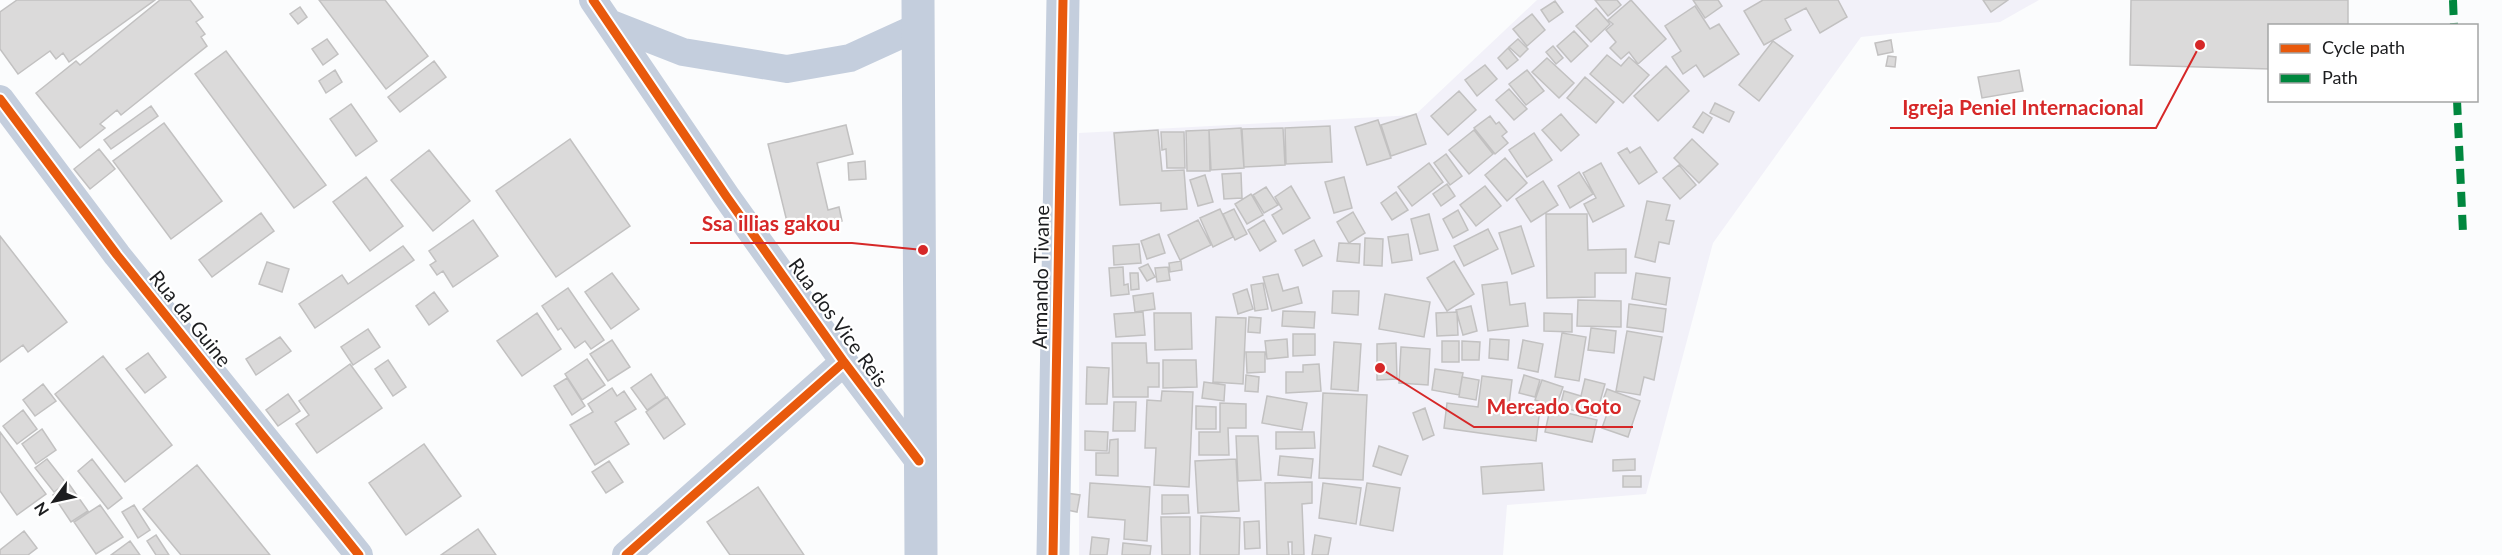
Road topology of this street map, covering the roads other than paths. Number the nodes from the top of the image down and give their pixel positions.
1 (592, 0) edge
2 (1063, 0) edge
3 (918, 13) edge
4 (609, 24) junction
5 (0, 99) edge
6 (844, 362) junction
7 (919, 461) junction
8 (359, 555) edge
9 (626, 555) edge
10 (921, 555) edge
11 (1053, 555) edge

1 - 4 street, Rua dos Vice Reis
2 - 11 street, Armando Tivane
3 - 4 street
3 - 7 street
4 - 6 street, Rua dos Vice Reis
5 - 8 street, Rua da Guine
6 - 7 street, Rua dos Vice Reis
6 - 9 street
7 - 10 street

